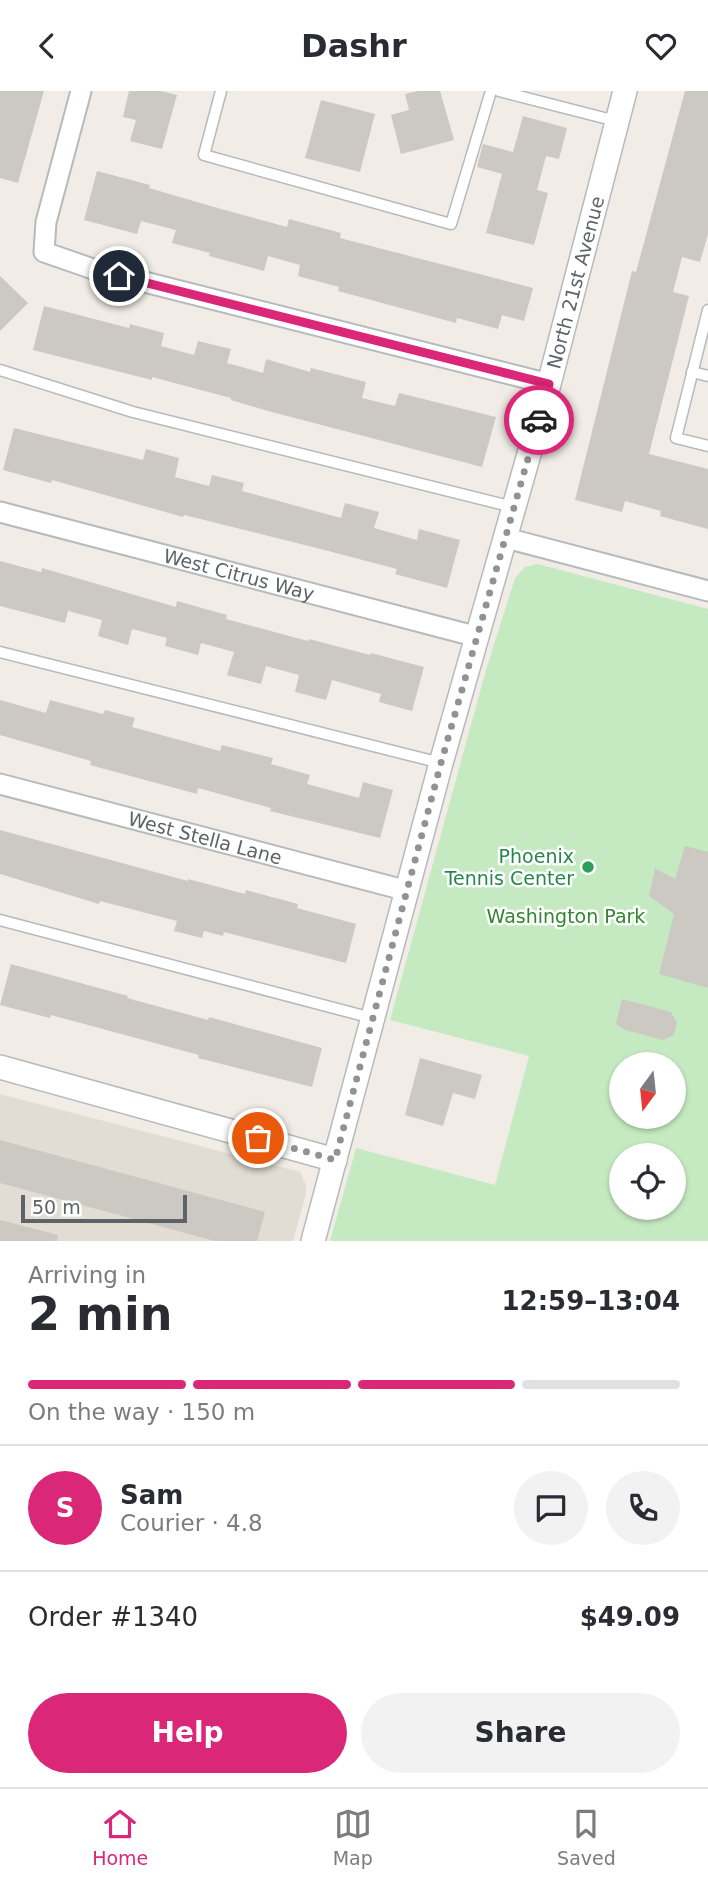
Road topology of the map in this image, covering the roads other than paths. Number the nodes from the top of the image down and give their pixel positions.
1 (81, 91) edge
2 (221, 91) edge
3 (491, 91) edge
4 (499, 91) edge
5 (625, 91) edge
6 (617, 121) junction
7 (708, 310) edge
8 (0, 370) edge
9 (692, 372) junction
10 (708, 376) edge
11 (549, 384) junction
12 (708, 446) edge
13 (514, 507) junction
14 (0, 512) edge
15 (506, 538) junction
16 (708, 590) edge
17 (478, 637) junction
18 (0, 652) edge
19 (441, 763) junction
20 (0, 784) edge
21 (408, 891) junction
22 (0, 920) edge
23 (373, 1018) junction
24 (0, 1067) edge
25 (335, 1160) junction
26 (313, 1241) edge

1 - 11 street
2 - 3 lane
4 - 6 lane
5 - 6 street, North 21st Avenue
6 - 11 street, North 21st Avenue
7 - 9 lane
8 - 13 lane
9 - 10 lane
9 - 12 lane
11 - 13 street, North 21st Avenue
13 - 15 street, North 21st Avenue
14 - 17 street, West Citrus Way
15 - 16 street
15 - 17 street, North 21st Avenue
17 - 19 street, North 21st Avenue
18 - 19 lane
19 - 21 street, North 21st Avenue
20 - 21 street, West Stella Lane
21 - 23 street, North 21st Avenue
22 - 23 lane
23 - 25 street, North 21st Avenue
24 - 25 street
25 - 26 street, North 21st Avenue

